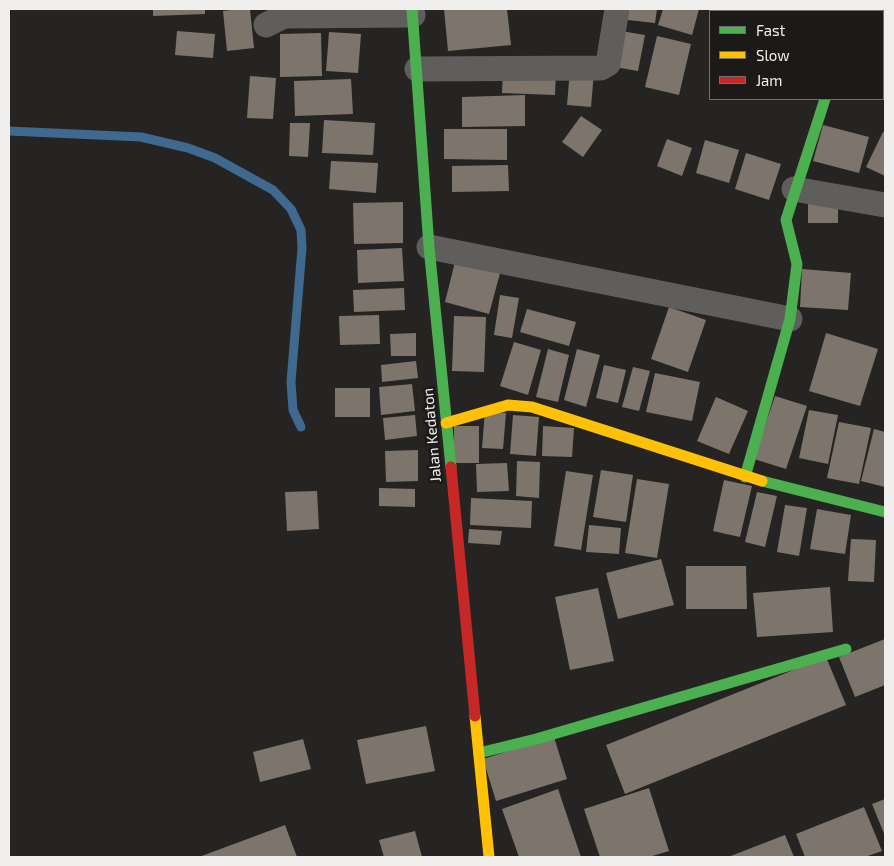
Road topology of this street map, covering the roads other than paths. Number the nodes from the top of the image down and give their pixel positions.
1 (617, 9) edge
2 (412, 12) edge
3 (266, 25) dead end
4 (417, 69) junction
5 (825, 100) edge
6 (794, 189) junction
7 (885, 204) edge
8 (429, 247) junction
9 (790, 319) junction
10 (446, 423) junction
11 (745, 477) junction
12 (885, 512) edge
13 (846, 649) dead end
14 (479, 754) junction
15 (489, 857) edge

1 - 4 street
2 - 3 street
2 - 4 street, Jalan Kedaton
4 - 8 street, Jalan Kedaton
5 - 6 street
6 - 7 street
6 - 9 street
8 - 9 street
8 - 10 street, Jalan Kedaton
9 - 11 street
10 - 11 street
10 - 14 street, Jalan Kedaton
11 - 12 street
13 - 14 street
14 - 15 street, Jalan Kedaton

